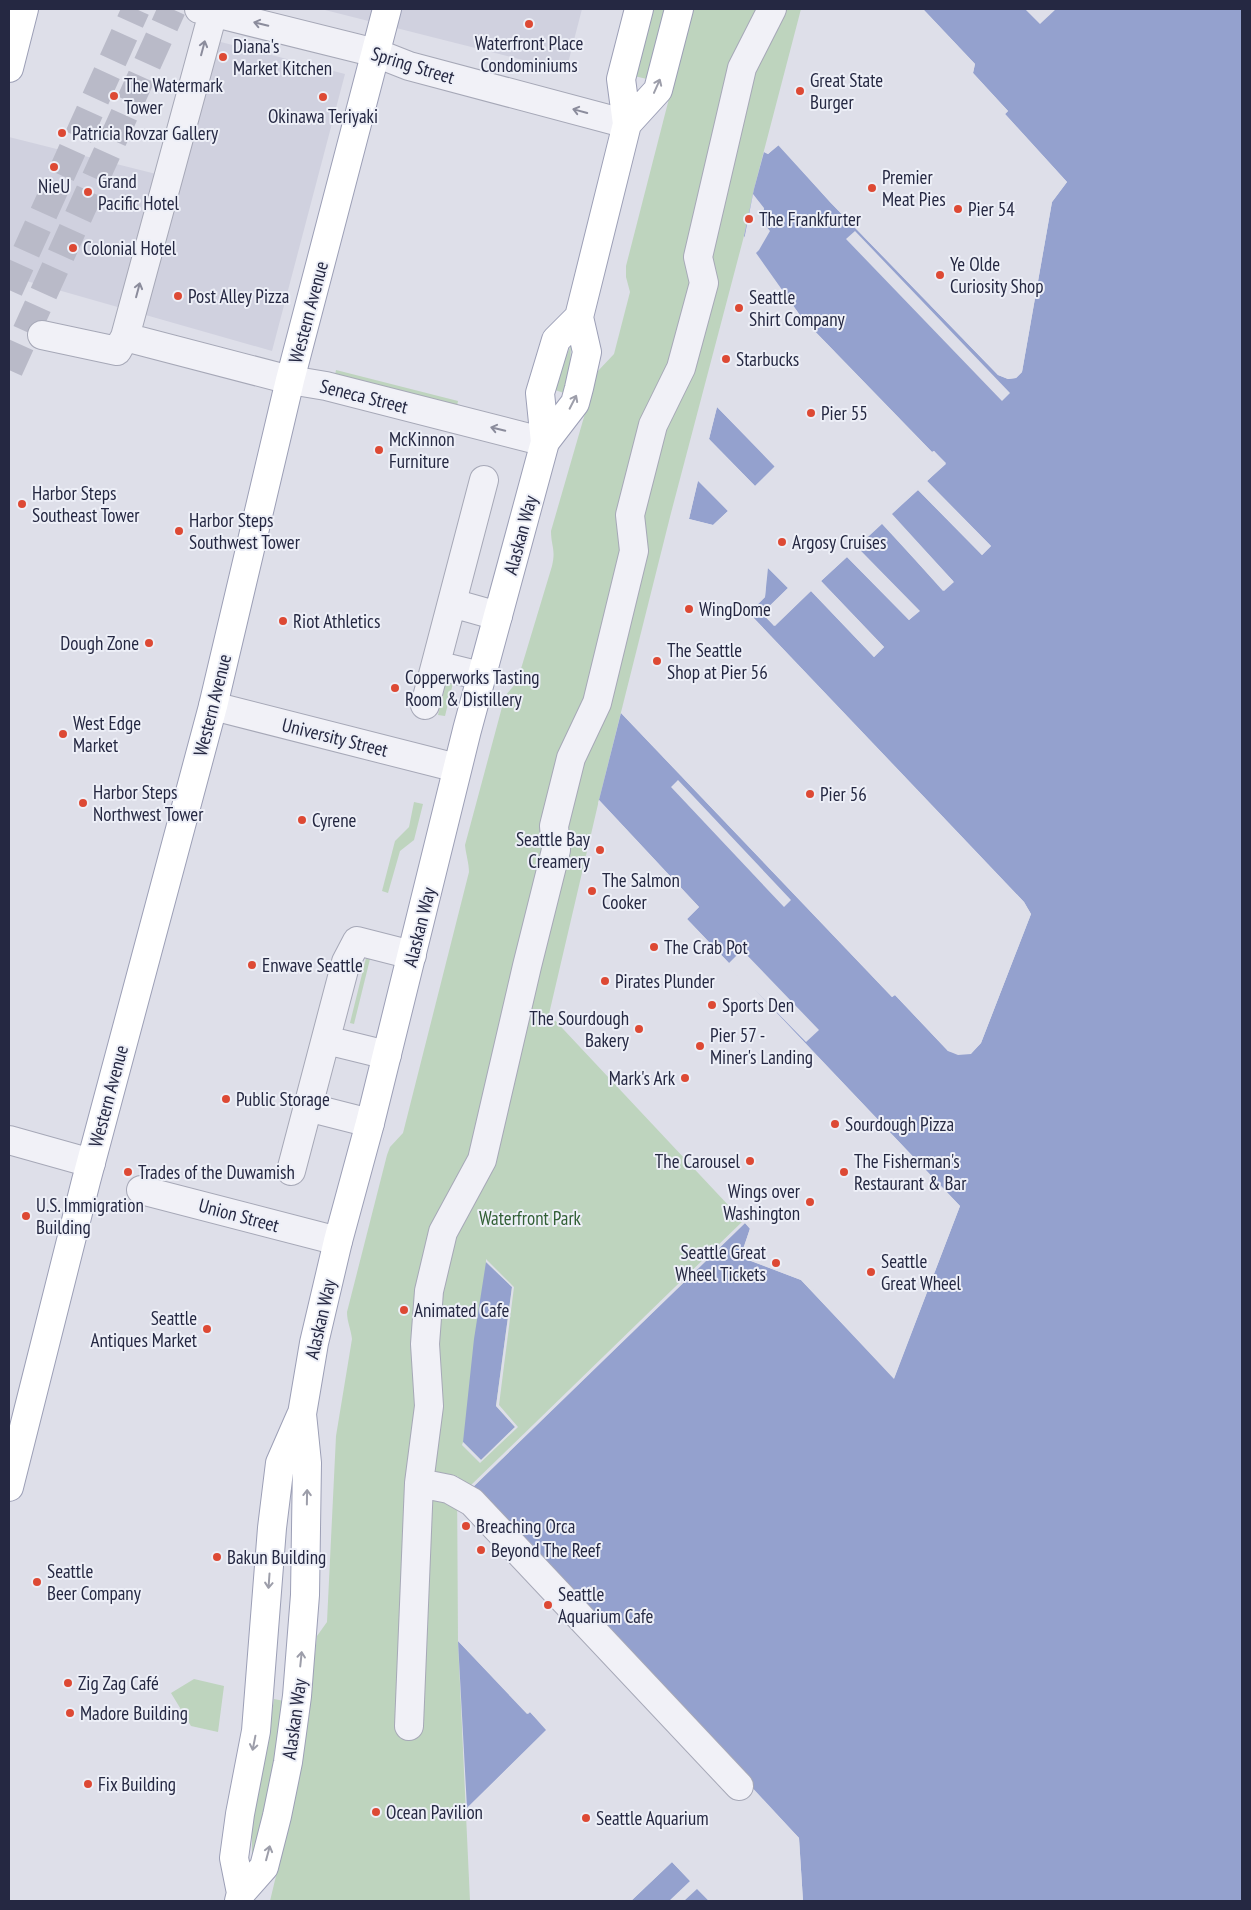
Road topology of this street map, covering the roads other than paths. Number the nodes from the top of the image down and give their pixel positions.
1 (24, 9) edge
2 (387, 9) edge
3 (639, 9) edge
4 (679, 9) edge
5 (772, 9) edge
6 (209, 10) edge
7 (376, 53) junction
8 (9, 68) edge
9 (627, 124) junction
10 (579, 317) junction
11 (42, 334) dead end
12 (125, 337) junction
13 (290, 380) junction
14 (545, 442) junction
15 (484, 480) dead end
16 (452, 603) junction
17 (498, 616) junction
18 (436, 665) junction
19 (481, 676) junction
20 (426, 705) dead end
21 (212, 706) junction
22 (458, 768) junction
23 (412, 955) junction
24 (326, 1040) junction
25 (387, 1055) junction
26 (308, 1107) junction
27 (370, 1123) junction
28 (9, 1140) edge
29 (91, 1163) junction
30 (291, 1171) dead end
31 (141, 1190) dead end
32 (338, 1241) junction
33 (302, 1414) junction
34 (419, 1483) junction
35 (9, 1487) edge
36 (408, 1726) dead end
37 (739, 1786) dead end
38 (240, 1897) edge

1 - 8 main road
2 - 7 main road, Western Avenue
3 - 9 main road, Alaskan Way
9 -> 4 main road, Alaskan Way
5 - 34 street
7 -> 6 street, Spring Street
12 -> 6 street
9 -> 7 street, Spring Street
7 - 13 main road, Western Avenue
9 - 10 main road, Alaskan Way
10 - 14 main road, Alaskan Way
14 -> 10 main road, Alaskan Way
11 - 12 street
12 - 13 street, Seneca Street
14 -> 13 street, Seneca Street
13 - 21 main road, Western Avenue
14 - 17 main road, Alaskan Way
15 - 16 street
16 - 17 street
16 - 18 street
17 - 19 main road, Alaskan Way
18 - 19 street
18 - 20 street
19 - 22 main road, Alaskan Way
21 - 22 street, University Street
21 - 29 main road, Western Avenue
22 - 23 main road, Alaskan Way
23 - 24 street
23 - 25 main road, Alaskan Way
24 - 25 street
24 - 26 street
25 - 27 main road, Alaskan Way
26 - 27 street
26 - 30 street
27 - 32 main road, Alaskan Way
28 - 29 street
29 - 35 main road, Western Avenue
31 - 32 street, Union Street
32 - 33 main road, Alaskan Way
33 -> 38 main road, Alaskan Way
38 -> 33 main road, Alaskan Way
34 - 36 street
34 - 37 street

